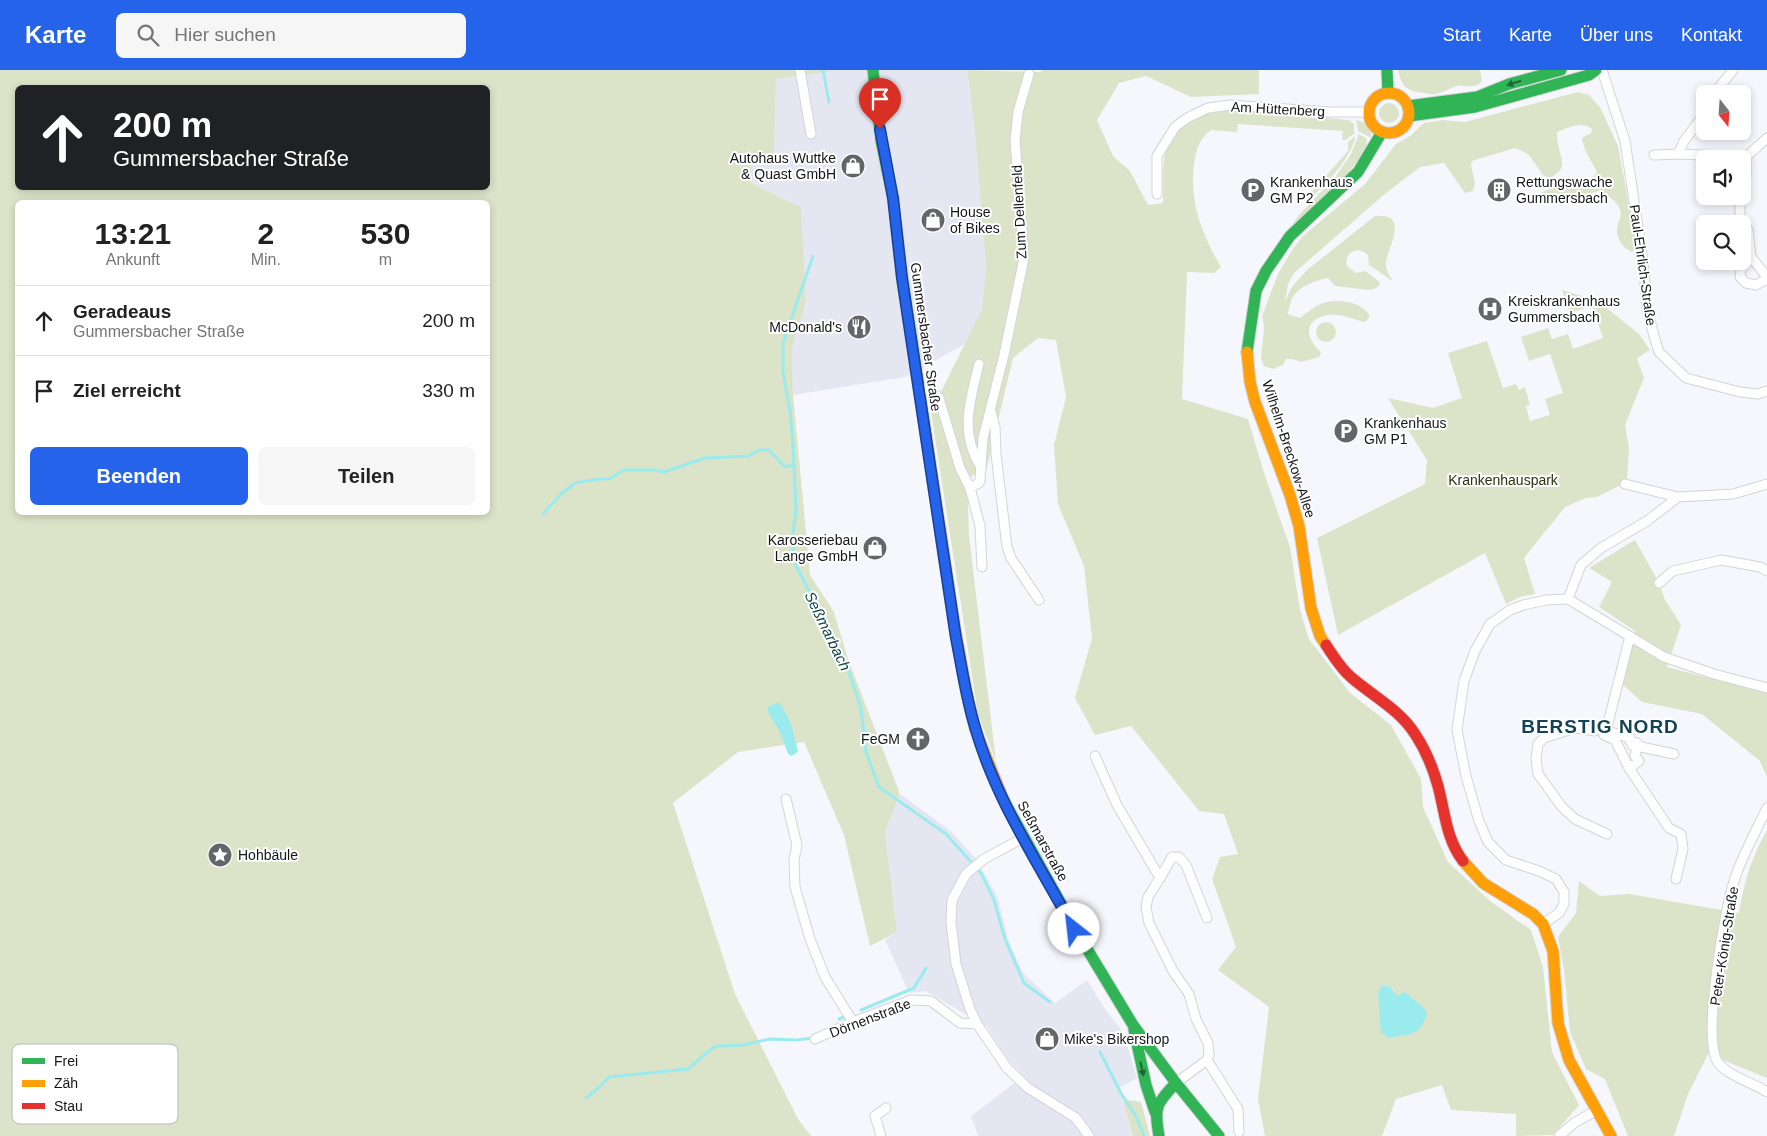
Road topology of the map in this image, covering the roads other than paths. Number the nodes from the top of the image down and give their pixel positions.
1 (800, 70) edge
2 (873, 70) edge
3 (1387, 70) edge
4 (1561, 70) edge
5 (1596, 70) edge
6 (1602, 70) edge
7 (1732, 70) edge
8 (1029, 74) dead end
9 (1721, 85) edge
10 (1388, 93) junction
11 (1409, 111) junction
12 (1369, 112) junction
13 (1696, 124) edge
14 (1382, 132) junction
15 (812, 134) dead end
16 (1767, 138) edge
17 (1751, 153) edge
18 (1678, 154) junction
19 (1654, 155) dead end
20 (1696, 155) edge
21 (1157, 194) dead end
22 (1751, 257) edge
23 (1741, 270) edge
24 (1767, 278) edge
25 (979, 364) dead end
26 (918, 388) junction
27 (1762, 392) edge
28 (1767, 399) edge
29 (990, 409) junction
30 (981, 468) junction
31 (1625, 484) dead end
32 (1767, 484) edge
33 (970, 488) junction
34 (1678, 497) junction
35 (982, 567) dead end
36 (1767, 571) edge
37 (1659, 583) dead end
38 (1568, 599) junction
39 (1040, 600) dead end
40 (1630, 636) junction
41 (956, 638) joint
42 (1767, 688) edge
43 (1606, 733) junction
44 (1615, 740) junction
45 (1637, 746) junction
46 (1674, 754) dead end
47 (1095, 756) dead end
48 (1629, 768) junction
49 (786, 800) dead end
50 (1767, 808) edge
51 (1607, 834) dead end
52 (1024, 838) junction
53 (1160, 878) junction
54 (1676, 879) dead end
55 (1207, 918) dead end
56 (1543, 924) junction
57 (853, 1022) junction
58 (977, 1024) junction
59 (1133, 1025) junction
60 (815, 1039) dead end
61 (1206, 1060) junction
62 (1176, 1083) junction
63 (1767, 1092) edge
64 (886, 1108) dead end
65 (1597, 1110) junction
66 (1155, 1112) junction
67 (1239, 1132) dead end
68 (881, 1136) edge
69 (1089, 1136) edge
70 (1159, 1136) edge
71 (1218, 1136) edge
72 (1559, 1136) edge
73 (1610, 1136) edge

1 - 15 street
2 - 26 street, Gummersbacher Straße
3 - 10 street
4 -> 11 street
5 - 11 street
6 - 27 street, Paul-Ehrlich-Straße
7 - 9 street
8 - 29 street, Zum Dellenfeld
10 - 11 street
10 - 12 street
11 - 14 street
12 - 14 street
12 - 21 street, Am Hüttenberg
13 - 18 street
14 - 56 street, Wilhelm-Breckow-Allee
16 - 17 street
18 - 19 street
18 - 20 street
22 - 24 street
23 - 24 street
25 - 30 street
26 - 33 street
26 - 41 street, Gummersbacher Straße
27 - 28 street, Paul-Ehrlich-Straße
29 - 30 street, Zum Dellenfeld
29 - 39 street, Zum Dellenfeld
30 - 33 street, Zum Dellenfeld
31 - 34 street
32 - 34 street
33 - 35 street
34 - 38 street
36 - 37 street
38 - 40 street
38 - 56 street
40 - 42 street
40 - 43 street
41 - 52 street, Seßmarstraße
43 - 44 street
43 - 45 street
43 - 51 street
44 - 45 street
44 - 48 street
45 - 46 street
45 - 48 street
47 - 53 street
48 - 54 street
49 - 57 street
50 - 63 street, Peter-König-Straße
52 - 58 street
52 - 59 street, Seßmarstraße
53 - 55 street
53 - 61 street
56 - 65 street, Wilhelm-Breckow-Allee
57 - 58 street, Dörnenstraße
57 - 60 street, Dörnenstraße
58 - 69 street
59 - 62 street, Seßmarstraße
59 -> 66 street
61 - 62 street
61 - 67 street
62 - 66 street
62 - 71 street, Seßmarstraße
64 - 68 street
65 - 72 street
65 - 73 street, Wilhelm-Breckow-Allee
66 - 70 street

